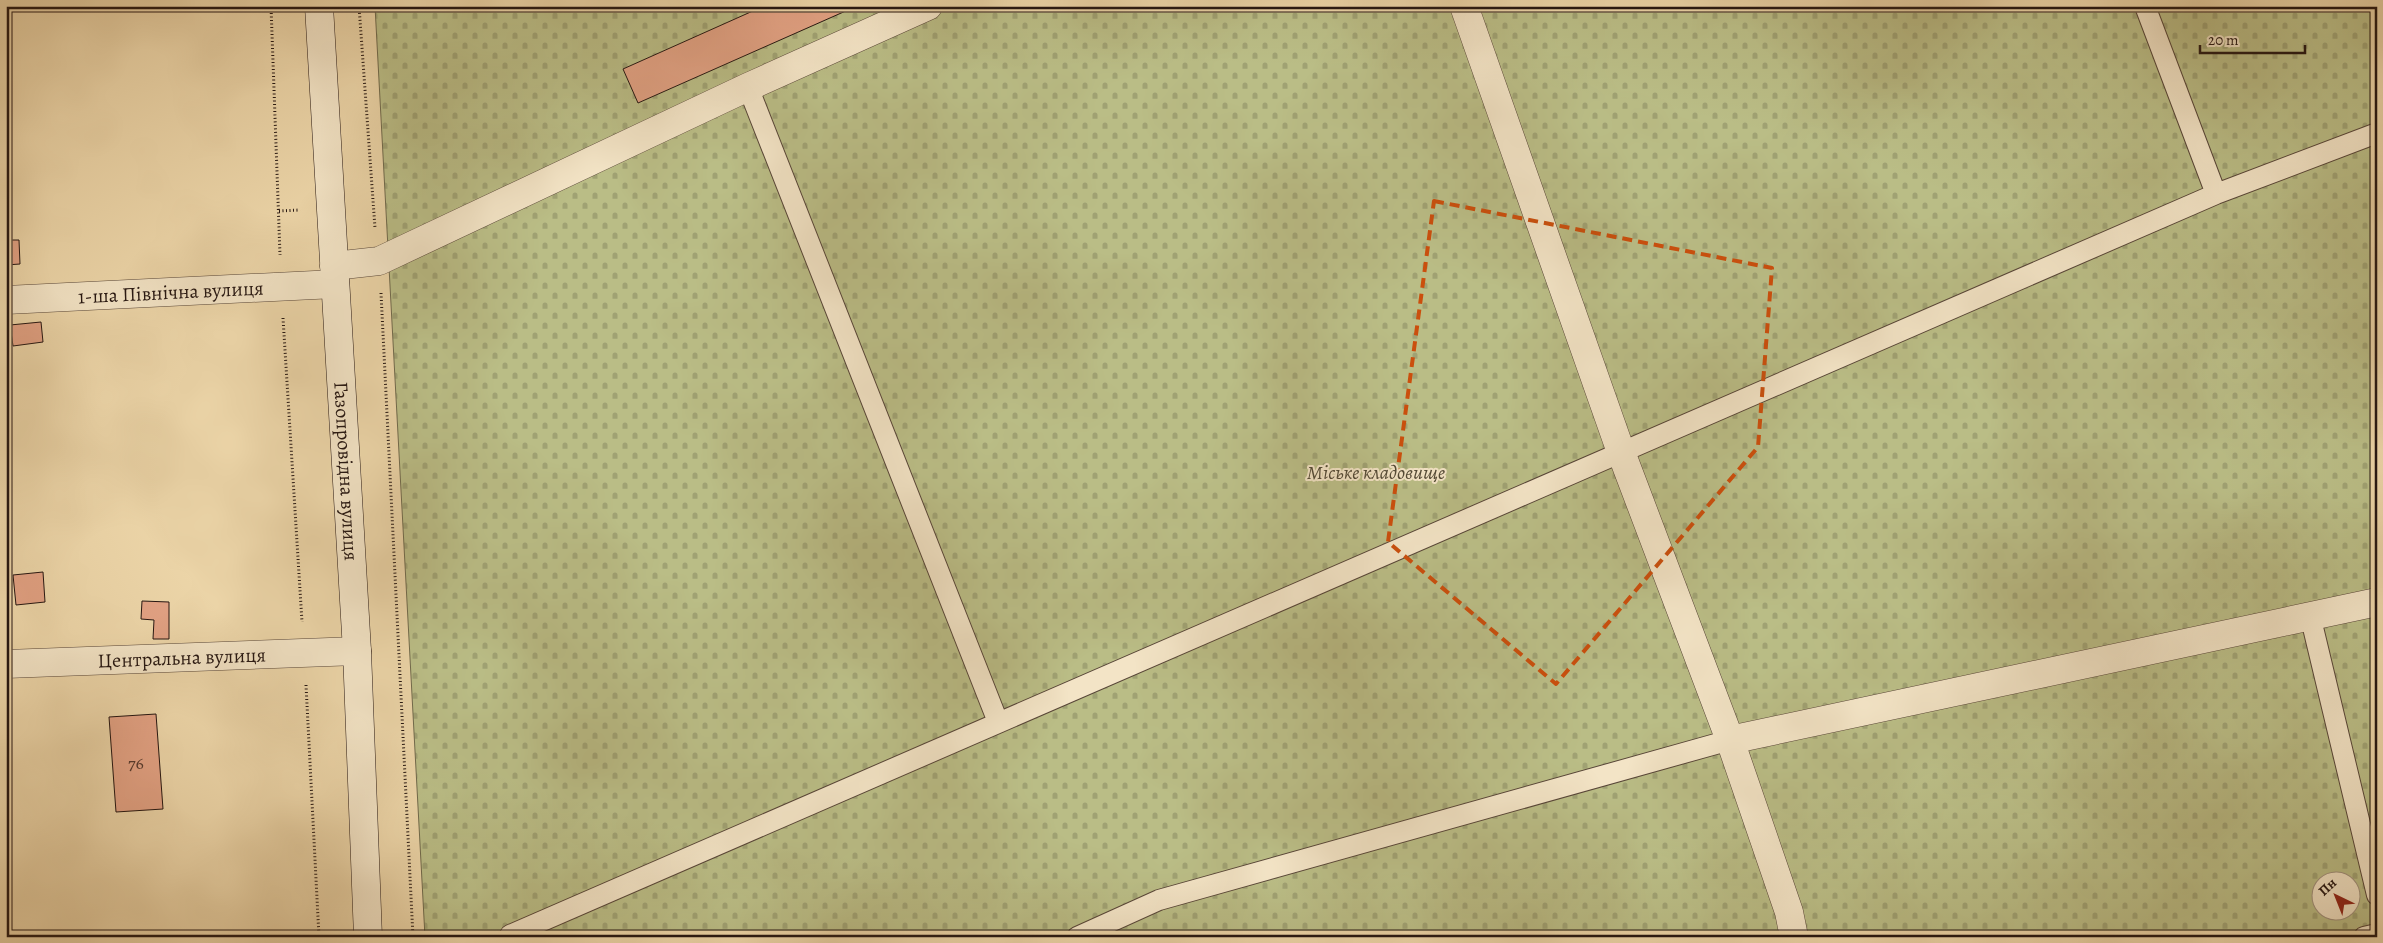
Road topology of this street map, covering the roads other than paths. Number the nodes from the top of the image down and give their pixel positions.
1 (319, 6) edge
2 (928, 6) edge
3 (1464, 6) edge
4 (2145, 6) edge
5 (748, 87) junction
6 (2377, 133) edge
7 (2216, 194) junction
8 (335, 275) junction
9 (6, 300) edge
10 (1621, 452) junction
11 (2377, 602) edge
12 (2310, 615) junction
13 (357, 651) junction
14 (6, 664) edge
15 (998, 722) junction
16 (1730, 740) junction
17 (2377, 895) edge
18 (2377, 934) edge
19 (510, 935) dead end
20 (368, 937) edge
21 (1077, 937) edge
22 (1794, 937) edge
23 (2364, 937) edge

1 - 8 street, Газопровідна вулиця
2 - 5 street, 1-ша Північна вулиця
3 - 10 street
4 - 7 lane
5 - 8 street, 1-ша Північна вулиця
5 - 15 lane
6 - 7 lane
7 - 10 lane
8 - 9 street, 1-ша Північна вулиця
8 - 13 street, Газопровідна вулиця
10 - 15 lane
10 - 16 street
11 - 12 street
12 - 16 street
12 - 17 lane
13 - 14 street, Центральна вулиця
13 - 20 street, Газопровідна вулиця
15 - 19 lane
16 - 21 lane
16 - 22 street
18 - 23 lane

